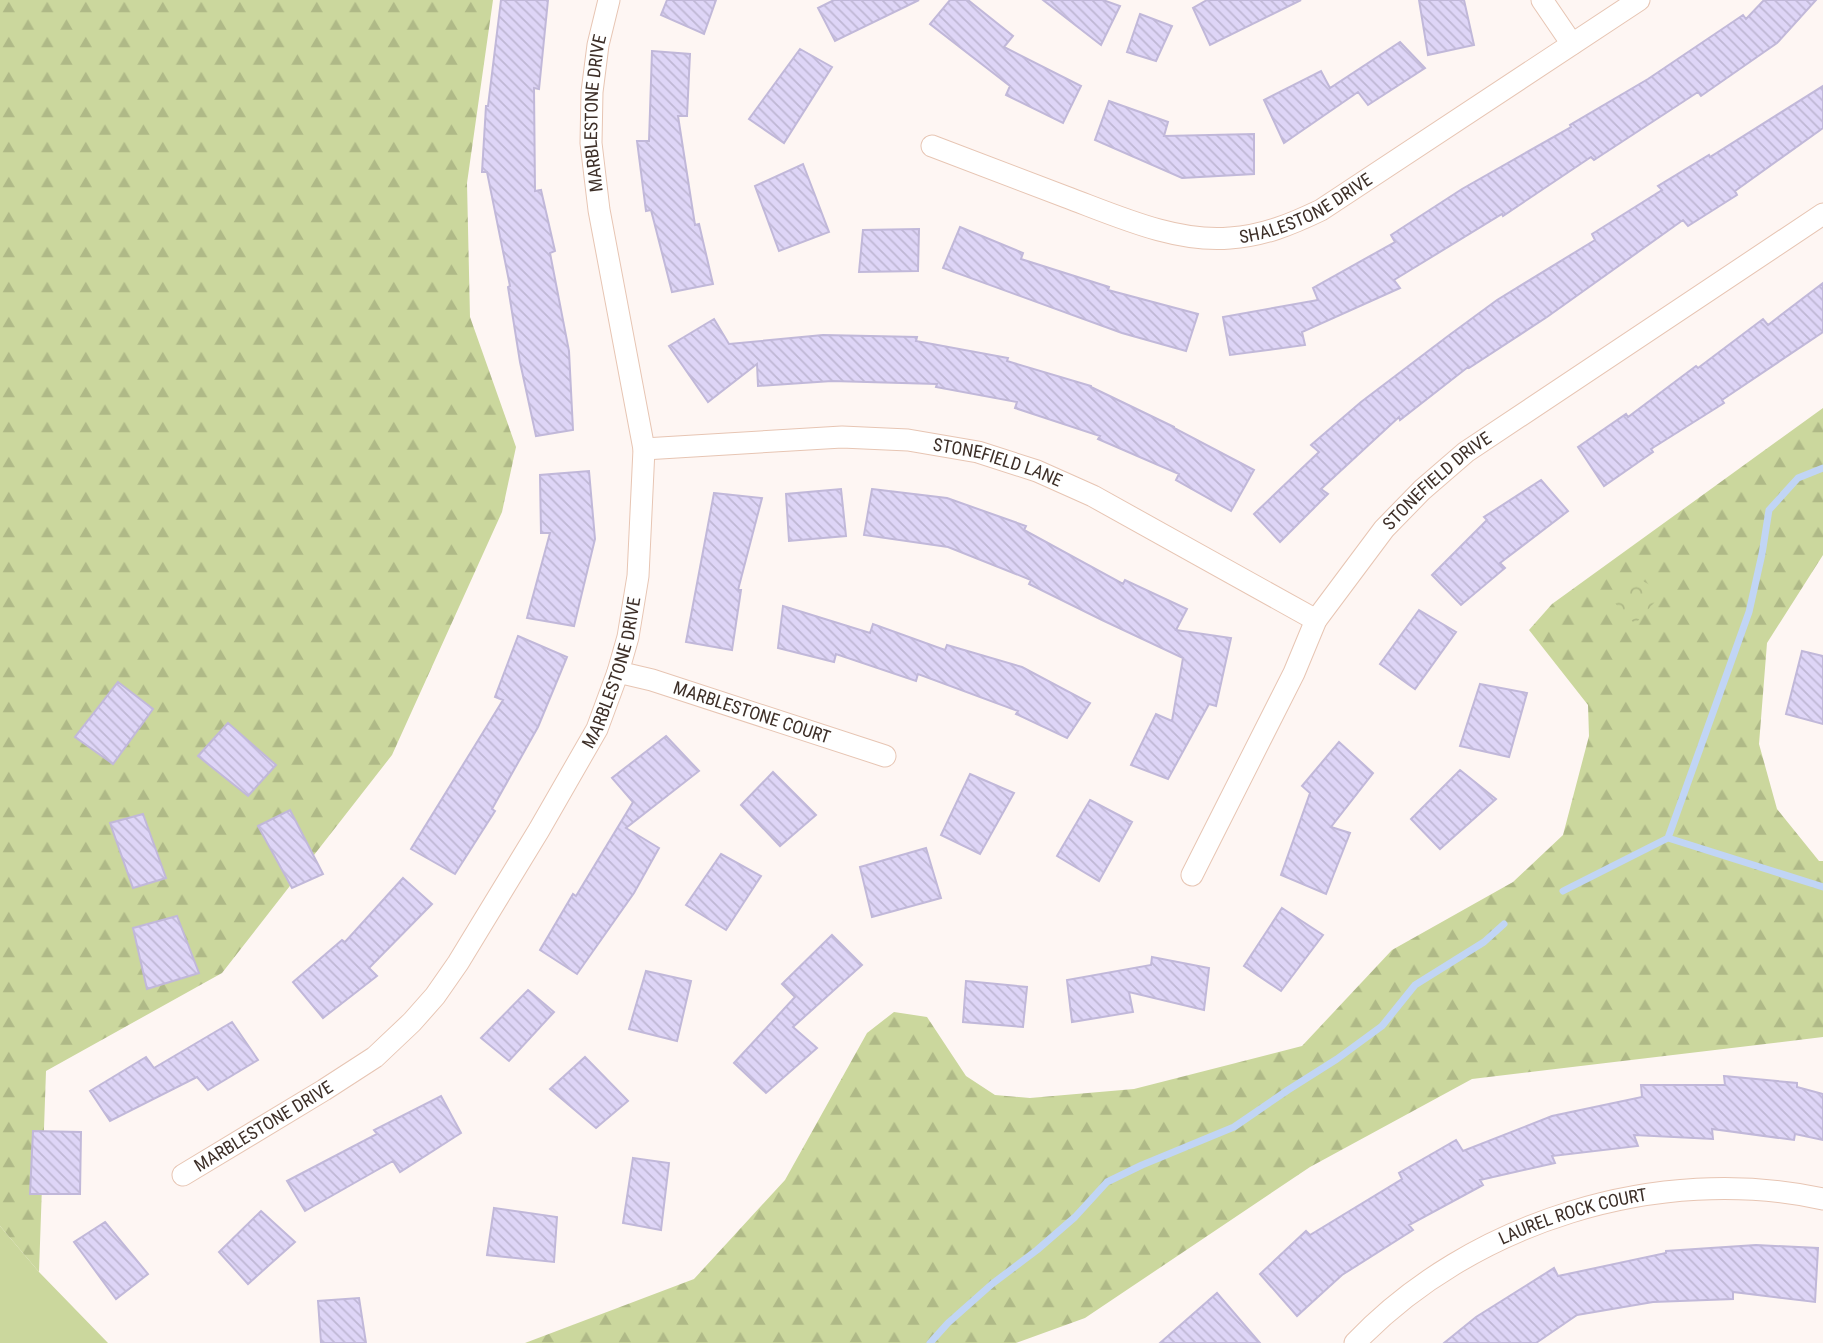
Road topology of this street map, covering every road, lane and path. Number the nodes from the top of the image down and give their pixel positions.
1 (609, 0) edge
2 (1542, 0) edge
3 (1639, 0) edge
4 (1572, 44) junction
5 (932, 146) dead end
6 (1823, 214) edge
7 (645, 449) junction
8 (1315, 620) junction
9 (618, 673) junction
10 (886, 756) dead end
11 (1192, 876) dead end
12 (183, 1175) dead end
13 (1823, 1199) edge
14 (1355, 1343) edge

1 - 7 street, MARBLESTONE DRIVE
2 - 4 street
3 - 4 street, SHALESTONE DRIVE
4 - 5 street, SHALESTONE DRIVE
6 - 8 street, STONEFIELD DRIVE
7 - 8 street, STONEFIELD LANE
7 - 9 street, MARBLESTONE DRIVE
8 - 11 street, STONEFIELD DRIVE
9 - 10 street, MARBLESTONE COURT
9 - 12 street, MARBLESTONE DRIVE
13 - 14 street, LAUREL ROCK COURT

